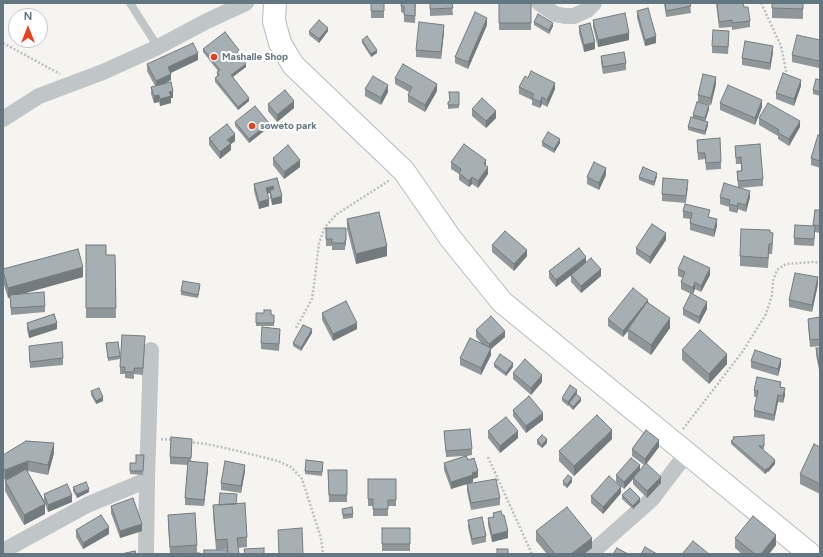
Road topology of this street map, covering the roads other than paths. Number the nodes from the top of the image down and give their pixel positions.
1 (130, 3) edge
2 (246, 3) edge
3 (275, 3) edge
4 (539, 3) edge
5 (594, 3) edge
6 (158, 46) junction
7 (3, 119) edge
8 (151, 350) dead end
9 (680, 448) junction
10 (147, 480) junction
11 (3, 551) edge
12 (146, 554) edge
13 (590, 554) edge
14 (810, 554) edge

1 - 6 lane
2 - 6 street
3 - 9 street
4 - 5 street
6 - 7 street
8 - 10 street
9 - 13 street
9 - 14 street
10 - 11 street
10 - 12 street

